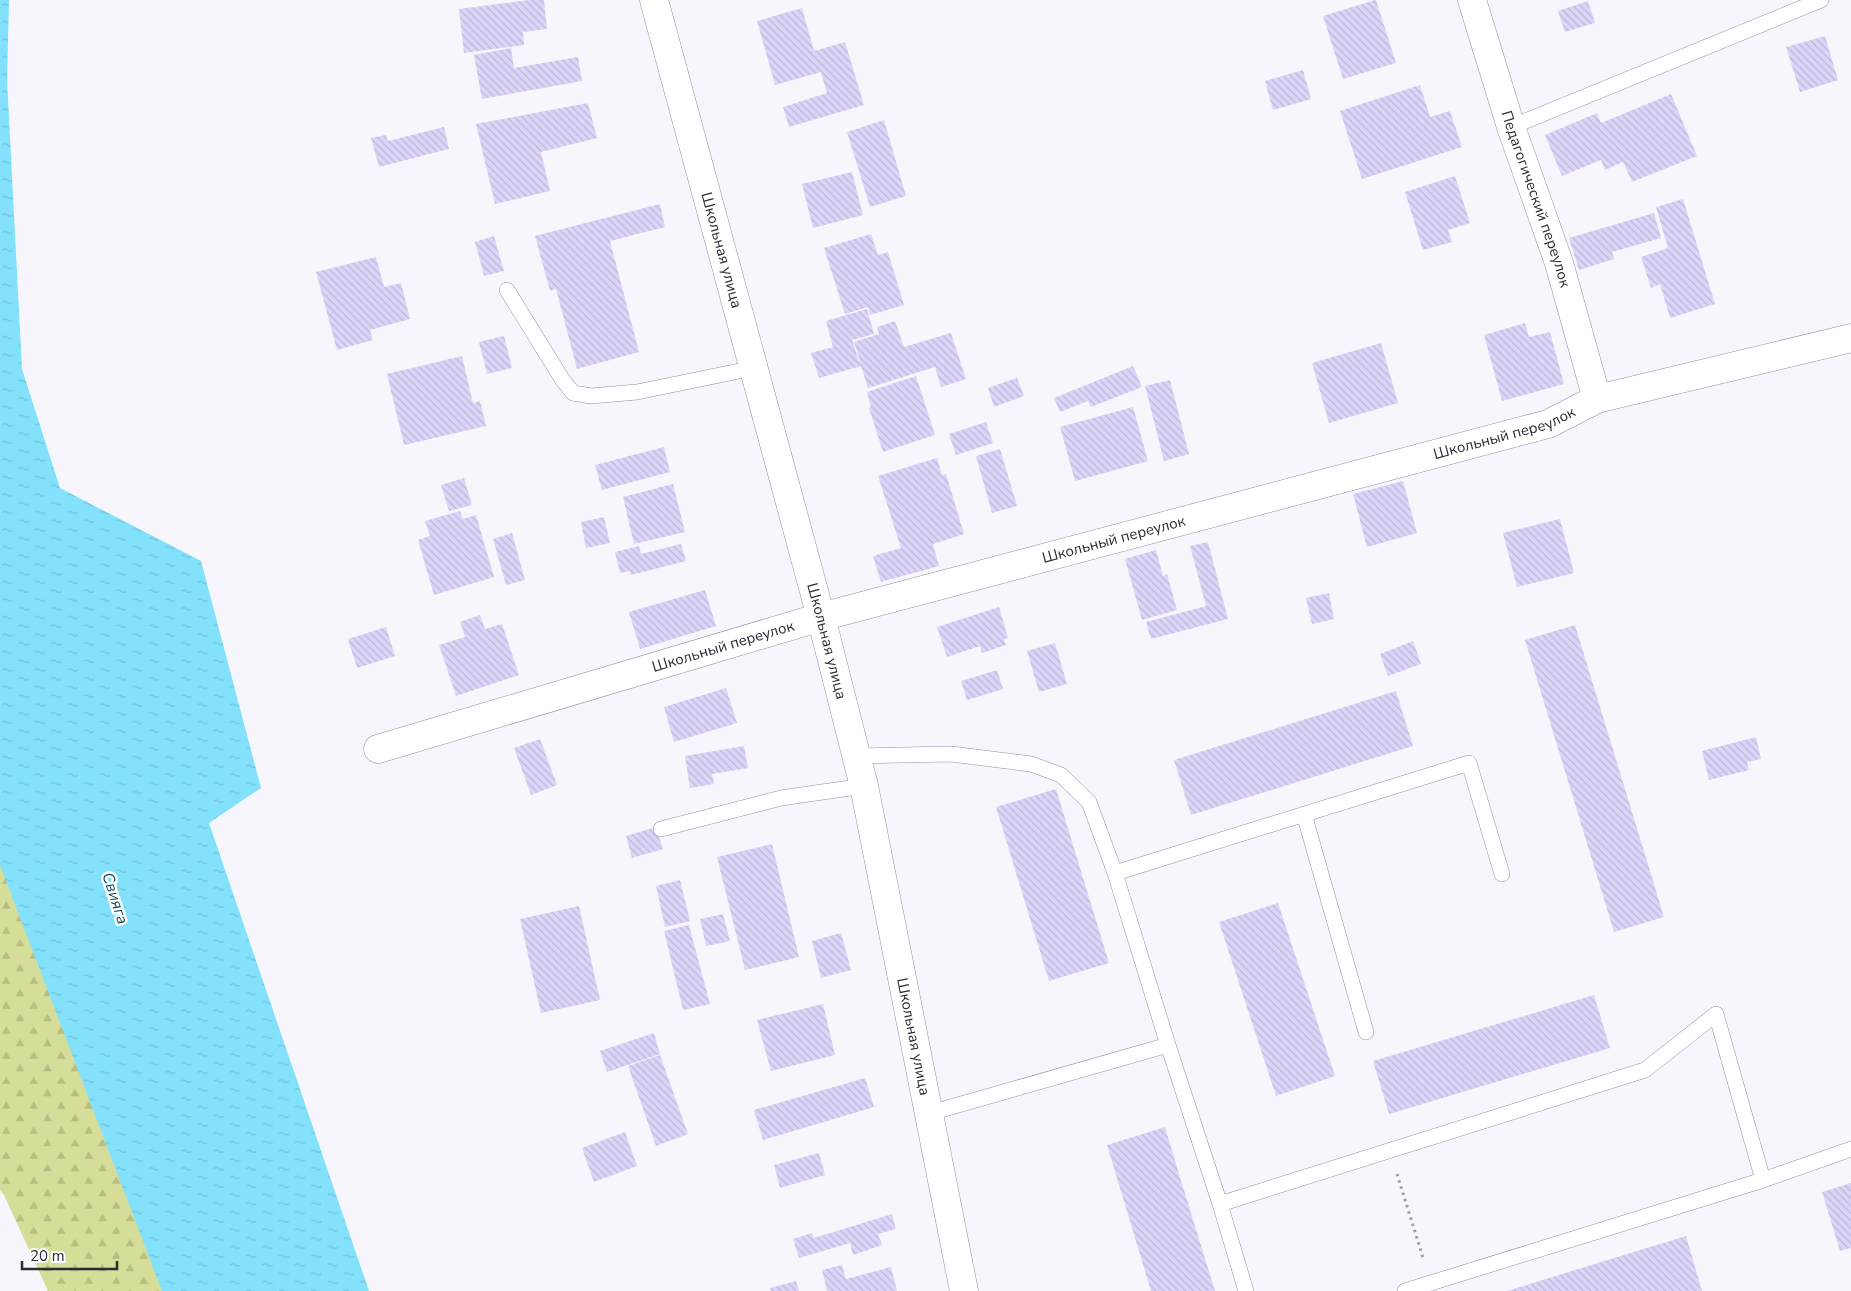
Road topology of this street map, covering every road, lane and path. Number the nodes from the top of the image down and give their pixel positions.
1 (654, 0) edge
2 (1472, 0) edge
3 (1821, 0) edge
4 (1511, 127) junction
5 (507, 290) dead end
6 (1851, 338) edge
7 (754, 368) junction
8 (1597, 399) junction
9 (821, 617) junction
10 (378, 750) dead end
11 (856, 756) junction
12 (864, 786) junction
13 (1304, 814) junction
14 (661, 830) dead end
15 (1115, 873) junction
16 (1502, 874) dead end
17 (1366, 1032) dead end
18 (1168, 1045) junction
19 (930, 1113) junction
20 (1851, 1149) edge
21 (1390, 1150) junction
22 (1763, 1180) junction
23 (1220, 1204) junction
24 (1430, 1283) junction
25 (964, 1291) edge
26 (1246, 1291) edge
27 (1405, 1291) edge

1 - 7 street, Школьная улица
2 - 4 street, Педагогический переулок
3 - 4 lane
4 - 8 street, Педагогический переулок
5 - 7 lane
6 - 8 street, Школьный переулок
7 - 9 street, Школьная улица
8 - 9 street, Школьный переулок
9 - 10 street, Школьный переулок
9 - 11 street, Школьная улица
11 - 12 street, Школьная улица
11 - 15 lane
12 - 14 lane
12 - 19 street, Школьная улица
13 - 15 lane
13 - 16 lane
13 - 17 lane
15 - 18 lane
18 - 19 lane
18 - 23 lane
19 - 25 street, Школьная улица
20 - 22 lane
21 - 22 lane
21 - 23 lane
21 - 24 path
22 - 24 lane
23 - 26 lane
24 - 27 lane

